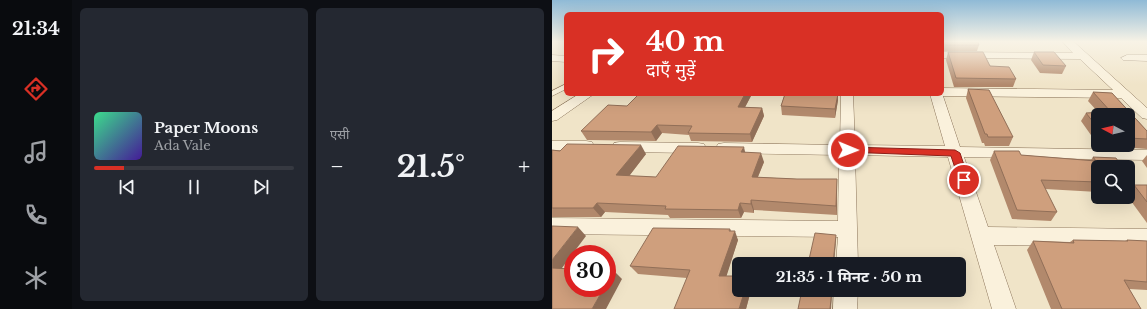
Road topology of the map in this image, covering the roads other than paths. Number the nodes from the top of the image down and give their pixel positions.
1 (1084, 56) edge
2 (552, 58) edge
3 (1127, 58) dead end
4 (1147, 58) edge
5 (564, 59) edge
6 (564, 87) edge
7 (944, 92) edge
8 (552, 94) edge
9 (1124, 94) junction
10 (585, 96) edge
11 (847, 96) edge
12 (937, 96) edge
13 (1147, 114) edge
14 (552, 117) edge
15 (552, 146) edge
16 (848, 150) junction
17 (955, 153) junction
18 (1147, 155) edge
19 (552, 226) edge
20 (848, 229) junction
21 (981, 236) junction
22 (1147, 238) edge
23 (847, 257) edge
24 (846, 297) edge
25 (845, 309) edge
26 (1004, 309) edge

1 - 9 street
2 - 5 street
3 - 4 street
6 - 8 lane
7 - 9 street
9 - 13 street
10 - 14 street
11 - 16 street
12 - 17 street
15 - 16 street
16 - 17 street
16 - 20 street
17 - 18 street
17 - 21 street
19 - 20 street
20 - 23 street
21 - 22 street
21 - 26 street
24 - 25 street

